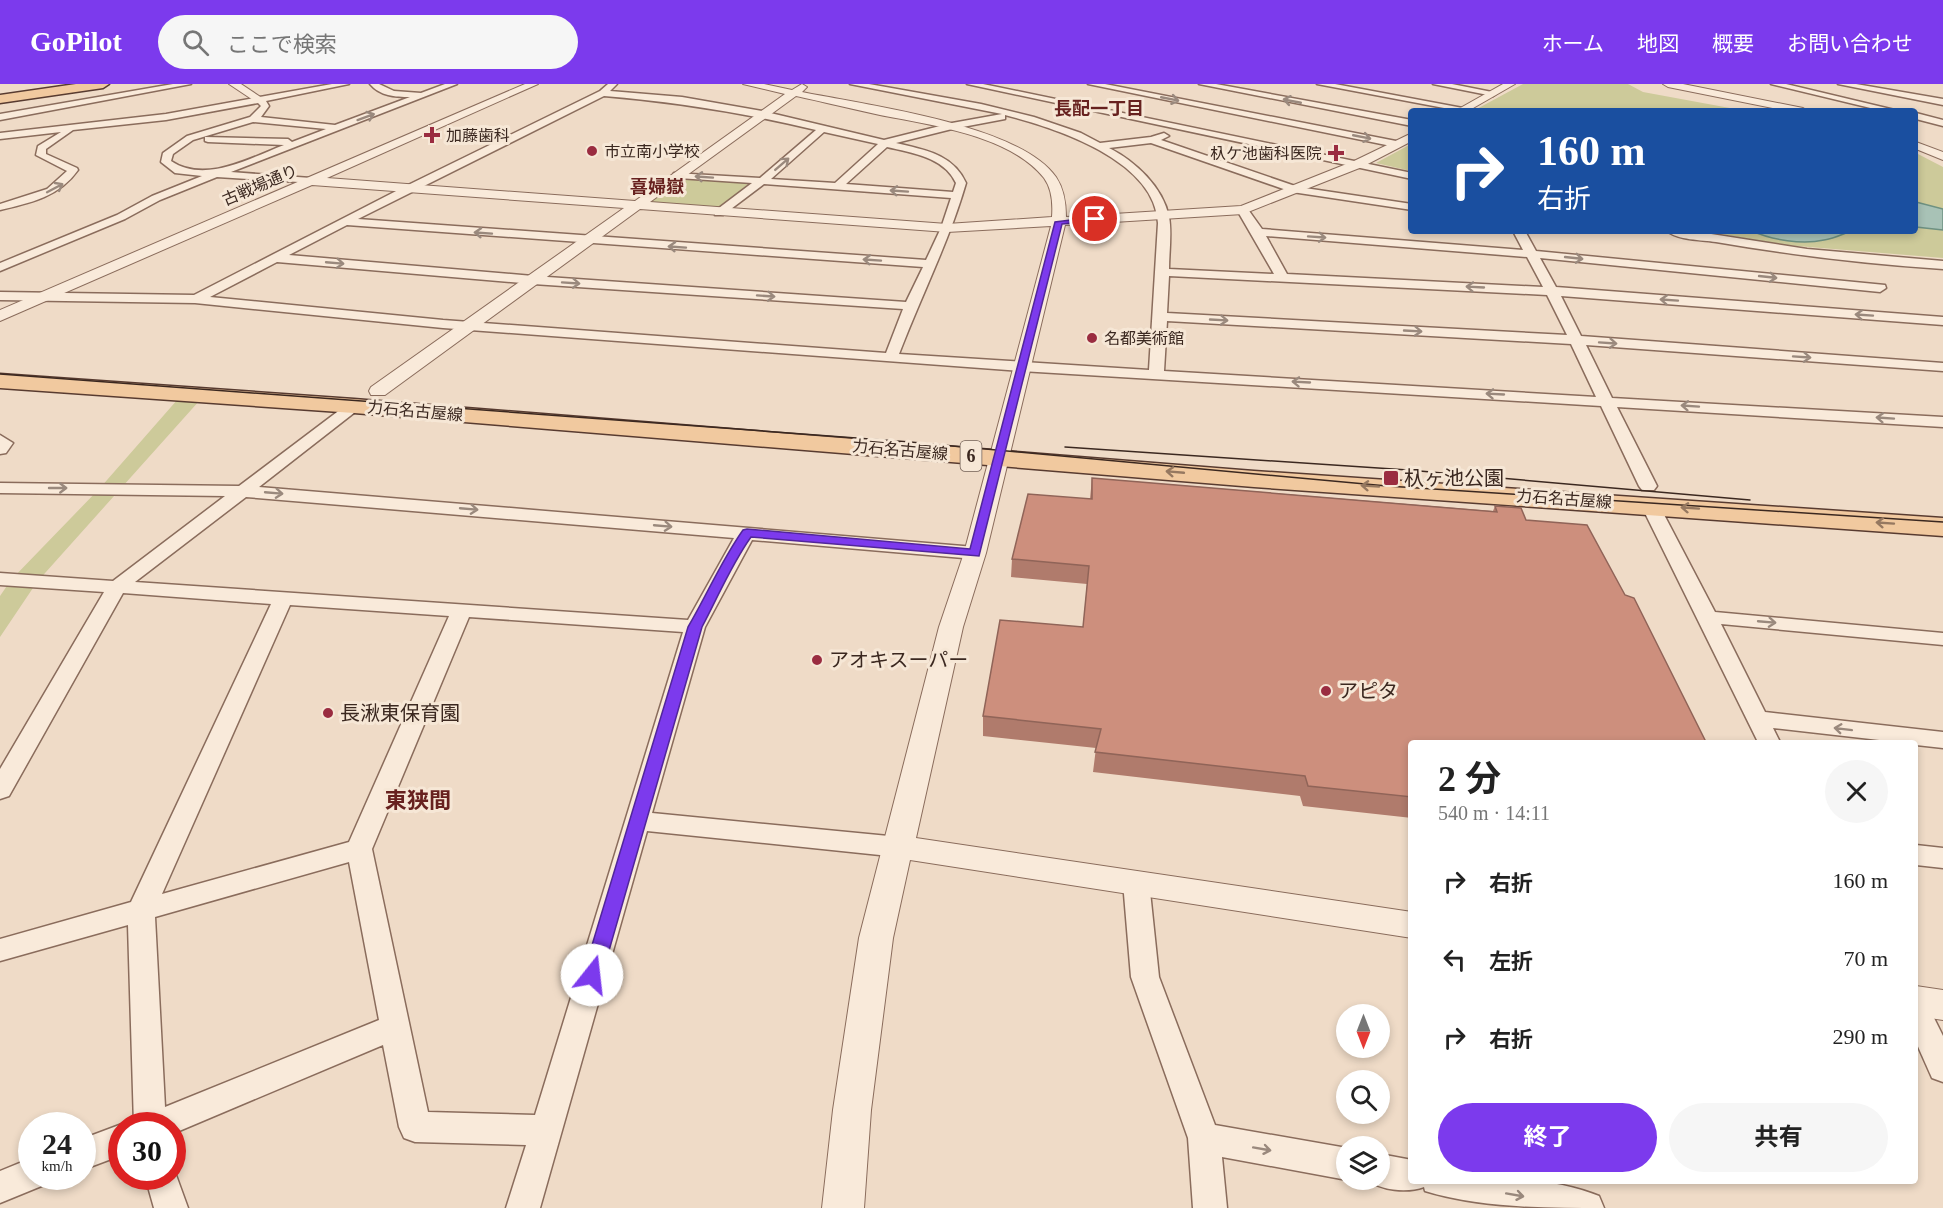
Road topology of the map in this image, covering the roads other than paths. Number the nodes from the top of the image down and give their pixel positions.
1 (84, 84) edge
2 (103, 84) edge
3 (187, 84) edge
4 (239, 84) edge
5 (345, 84) edge
6 (374, 84) edge
7 (453, 84) edge
8 (533, 84) edge
9 (614, 84) edge
10 (748, 84) edge
11 (854, 84) edge
12 (971, 84) edge
13 (1092, 84) edge
14 (1203, 84) edge
15 (1321, 84) edge
16 (1437, 84) edge
17 (1510, 84) edge
18 (1668, 84) edge
19 (1775, 84) edge
20 (1842, 84) edge
21 (1109, 85) edge
22 (1809, 87) edge
23 (800, 88) edge
24 (603, 93) junction
25 (1493, 93) junction
26 (425, 96) junction
27 (0, 98) edge
28 (260, 100) junction
29 (1062, 101) junction
30 (1943, 102) edge
31 (1451, 108) edge
32 (1466, 108) edge
33 (1788, 108) edge
34 (1884, 108) edge
35 (762, 114) junction
36 (1016, 115) junction
37 (0, 117) edge
38 (1918, 117) edge
39 (253, 119) junction
40 (1408, 122) edge
41 (1943, 123) edge
42 (952, 126) junction
43 (339, 127) junction
44 (71, 128) junction
45 (1185, 128) junction
46 (822, 129) junction
47 (0, 136) edge
48 (190, 138) junction
49 (1408, 138) edge
50 (1152, 140) junction
51 (297, 142) junction
52 (885, 143) junction
53 (1396, 144) junction
54 (1100, 146) junction
55 (1918, 146) edge
56 (1943, 156) edge
57 (1358, 164) junction
58 (213, 175) junction
59 (1408, 175) edge
60 (678, 176) junction
61 (311, 181) junction
62 (762, 181) junction
63 (837, 187) junction
64 (406, 190) junction
65 (1296, 190) junction
66 (957, 195) junction
67 (635, 206) junction
68 (1408, 206) edge
69 (0, 207) edge
70 (1243, 210) junction
71 (719, 213) junction
72 (1163, 215) junction
73 (347, 222) junction
74 (1058, 222) junction
75 (947, 228) junction
76 (1258, 232) junction
77 (1521, 234) edge
78 (1691, 234) edge
79 (587, 241) junction
80 (0, 254) edge
81 (31, 254) junction
82 (1532, 254) junction
83 (277, 258) junction
84 (1862, 259) junction
85 (930, 264) junction
86 (1943, 265) edge
87 (0, 267) edge
88 (1163, 272) junction
89 (1282, 278) junction
90 (533, 280) junction
91 (1552, 291) junction
92 (1887, 295) junction
93 (0, 296) edge
94 (46, 296) junction
95 (195, 300) junction
96 (911, 306) junction
97 (0, 316) edge
98 (1160, 317) junction
99 (1906, 318) junction
100 (1943, 321) edge
101 (470, 327) junction
102 (1575, 340) junction
103 (891, 357) junction
104 (0, 363) edge
105 (1021, 367) junction
106 (1943, 367) edge
107 (1156, 374) junction
108 (0, 381) edge
109 (378, 391) junction
110 (1606, 400) junction
111 (354, 406) junction
112 (1943, 422) edge
113 (0, 440) edge
114 (1001, 448) junction
115 (0, 449) edge
116 (0, 488) edge
117 (242, 491) junction
118 (1649, 495) junction
119 (1943, 508) edge
120 (1943, 527) edge
121 (747, 533) junction
122 (975, 553) junction
123 (0, 579) edge
124 (117, 587) junction
125 (284, 599) junction
126 (462, 610) junction
127 (1708, 617) junction
128 (695, 627) junction
129 (1943, 639) edge
130 (1758, 719) junction
131 (1769, 740) edge
132 (1943, 740) edge
133 (0, 790) edge
134 (638, 821) junction
135 (899, 847) junction
136 (359, 849) junction
137 (1918, 855) edge
138 (1943, 858) edge
139 (1136, 882) junction
140 (141, 910) junction
141 (1408, 924) edge
142 (0, 950) edge
143 (1918, 1001) edge
144 (1943, 1005) edge
145 (1918, 1015) edge
146 (396, 1026) junction
147 (1943, 1068) edge
148 (149, 1112) edge
149 (186, 1113) edge
150 (547, 1130) junction
151 (1204, 1138) junction
152 (1336, 1162) edge
153 (1390, 1172) edge
154 (1408, 1175) edge
155 (18, 1180) edge
156 (1458, 1184) edge
157 (0, 1187) edge
158 (166, 1190) edge
159 (171, 1208) edge
160 (523, 1208) edge
161 (843, 1208) edge
162 (1210, 1208) edge
163 (1587, 1208) edge

1 - 27 main road
2 - 27 main road
3 - 37 street
4 - 28 street
5 - 28 street
6 - 26 street
7 - 26 street
8 - 61 street, 古戦場通り
9 - 24 street
10 - 23 street
11 - 36 street
12 - 29 street
13 - 21 street
40 -> 14 street
15 - 31 street
16 - 25 street
17 - 25 street
18 - 33 street
19 - 22 street
20 - 30 street
21 - 29 street
21 -> 53 street
22 - 34 street
23 - 35 street
23 - 42 street
24 - 35 street
24 - 64 street
25 - 32 street
43 -> 26 street
28 - 39 street
28 - 44 street
29 - 36 street
29 - 45 street
35 - 46 street
35 - 60 street
36 - 42 street
36 - 54 street
38 - 41 street
39 - 43 street
39 - 48 street
42 - 52 street
42 - 74 street
43 - 51 street
44 - 47 street
69 -> 44 street
45 - 50 street
45 - 57 street
46 - 52 street
62 -> 46 street
48 - 51 street
48 - 58 street
49 - 53 street
50 - 54 street
50 - 65 street
51 - 58 street
52 - 63 street
52 - 66 street
53 - 57 street
54 - 72 street
55 - 56 street
57 - 59 street
57 - 65 street
58 - 61 street
58 - 81 street
62 -> 60 street
60 - 67 street
61 - 64 street
61 - 94 street, 古戦場通り
62 - 63 street
62 - 71 street
66 -> 63 street
64 - 67 street
64 - 73 street
65 - 68 street
65 - 70 street
66 - 75 street
67 - 71 street
67 - 79 street
70 - 72 street
70 - 76 street
71 - 75 street
72 - 74 street
72 - 88 street
79 -> 73 street
73 - 83 street
74 - 75 street
74 - 105 street
75 - 85 street
76 -> 82 street
76 - 89 street
77 - 82 street
78 - 84 street
85 -> 79 street
79 - 90 street
80 - 81 street
81 - 87 street
82 - 91 street
82 -> 92 street
83 -> 90 street
83 - 95 street
84 - 86 street
84 - 92 street
85 - 96 street
88 - 89 street
88 - 98 street
91 -> 89 street
90 -> 96 street
90 - 101 street
99 -> 91 street
91 - 102 street
92 - 99 street
93 - 94 street
94 - 95 street
94 - 97 street, 古戦場通り
95 - 101 street
96 - 103 street
98 -> 102 street
98 - 107 street
99 - 100 street
101 - 103 street
101 - 109 street
102 -> 106 street
102 - 110 street
103 - 105 street
104 - 109 main road, 力石名古屋線 / 6
105 - 107 street
105 - 114 street
110 -> 107 street
108 - 111 main road, 力石名古屋線 / 6
109 - 114 main road, 力石名古屋線 / 6
112 -> 110 street
110 - 118 street
111 - 114 main road, 力石名古屋線 / 6
111 - 117 street
113 - 115 street
114 - 118 main road, 力石名古屋線 / 6
114 - 122 street
116 -> 117 street
117 -> 121 street
117 - 124 street
118 - 119 main road, 力石名古屋線 / 6
120 -> 118 main road, 力石名古屋線 / 6
118 - 127 street
121 - 122 street
121 - 128 street
122 - 135 street
123 - 124 street
124 - 125 street
124 - 133 street
125 - 126 street
125 - 140 street
126 - 128 street
126 - 136 street
127 -> 129 street
127 - 130 street
128 - 134 street
130 - 131 street
132 -> 130 street
134 - 135 street
134 - 150 street
135 - 139 street
135 - 161 street
136 - 140 street
136 - 146 street
137 - 138 street
139 - 141 street
139 - 151 street
140 - 142 street
140 - 148 street
143 - 144 street
145 - 147 street
146 - 149 street
146 - 150 street
150 - 160 street
151 -> 152 street
151 - 162 street
153 - 154 street
155 - 157 street
156 -> 163 street
158 - 159 street

